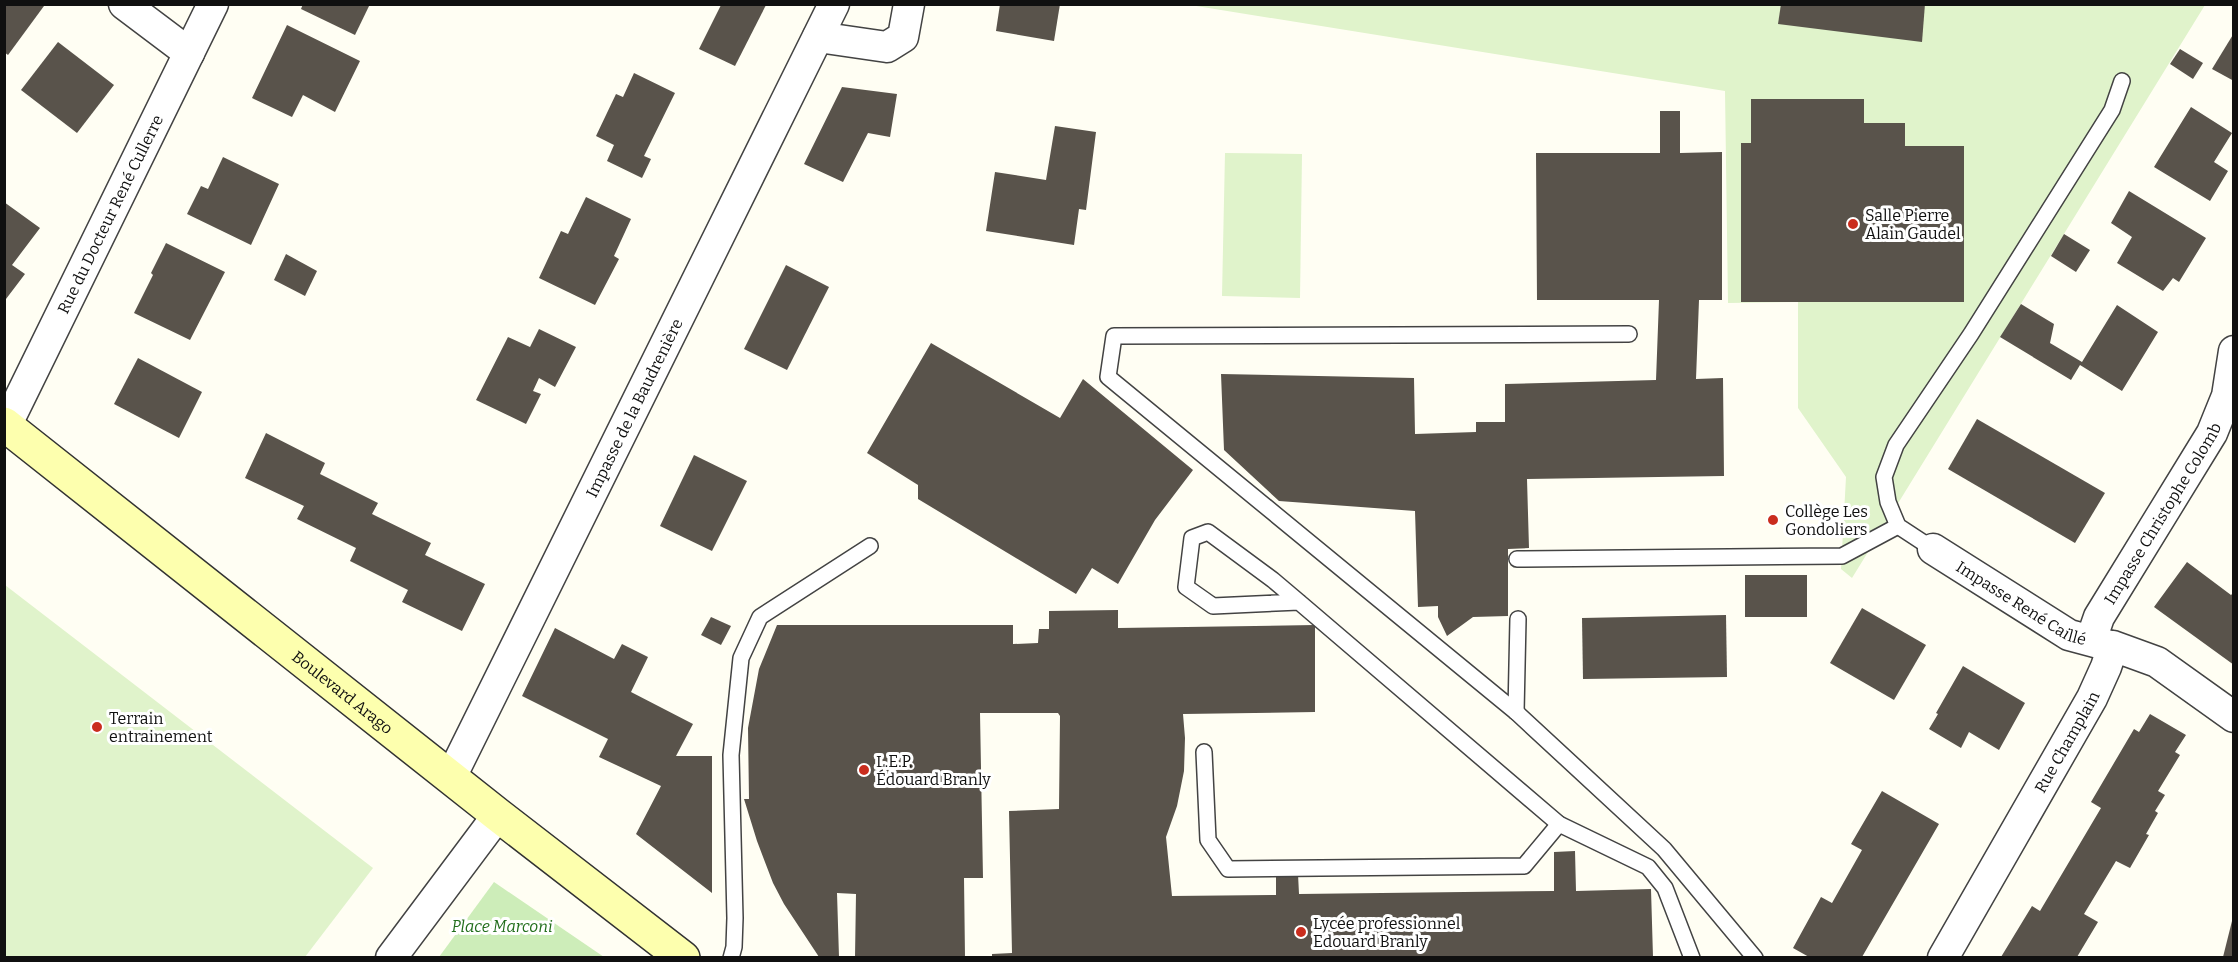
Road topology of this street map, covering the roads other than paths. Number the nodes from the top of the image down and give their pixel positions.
1 (124, 4) edge
2 (213, 4) edge
3 (834, 4) edge
4 (909, 4) edge
5 (818, 37) junction
6 (189, 53) junction
7 (2122, 81) dead end
8 (1629, 334) dead end
9 (2234, 351) edge
10 (5, 425) edge
11 (1898, 526) junction
12 (870, 546) dead end
13 (1933, 549) joint
14 (1517, 559) dead end
15 (1299, 602) junction
16 (1518, 619) dead end
17 (2102, 643) junction
18 (1516, 712) junction
19 (2234, 717) edge
20 (1204, 752) dead end
21 (451, 777) junction
22 (498, 815) junction
23 (1559, 824) junction
24 (391, 957) edge
25 (683, 957) edge
26 (731, 957) edge
27 (1692, 957) edge
28 (1755, 957) edge
29 (1943, 957) edge

1 - 6 street
2 - 6 street, Rue du Docteur René Cullerre
3 - 5 street, Impasse de la Baudrenière
4 - 5 street
5 - 21 street, Impasse de la Baudrenière
6 - 10 street, Rue du Docteur René Cullerre
7 - 11 lane
8 - 18 lane
9 - 17 street, Impasse Christophe Colomb
10 - 21 main road, Boulevard Arago
11 - 13 lane
11 - 14 lane
12 - 26 lane
13 - 17 street, Impasse René Caillé
15 - 15 lane
15 - 23 lane
16 - 18 lane
17 - 19 street
17 - 29 street, Rue Champlain
18 - 28 lane
20 - 23 lane
21 - 22 main road, Boulevard Arago
22 - 24 street
22 - 25 main road, Boulevard Arago
23 - 27 lane

